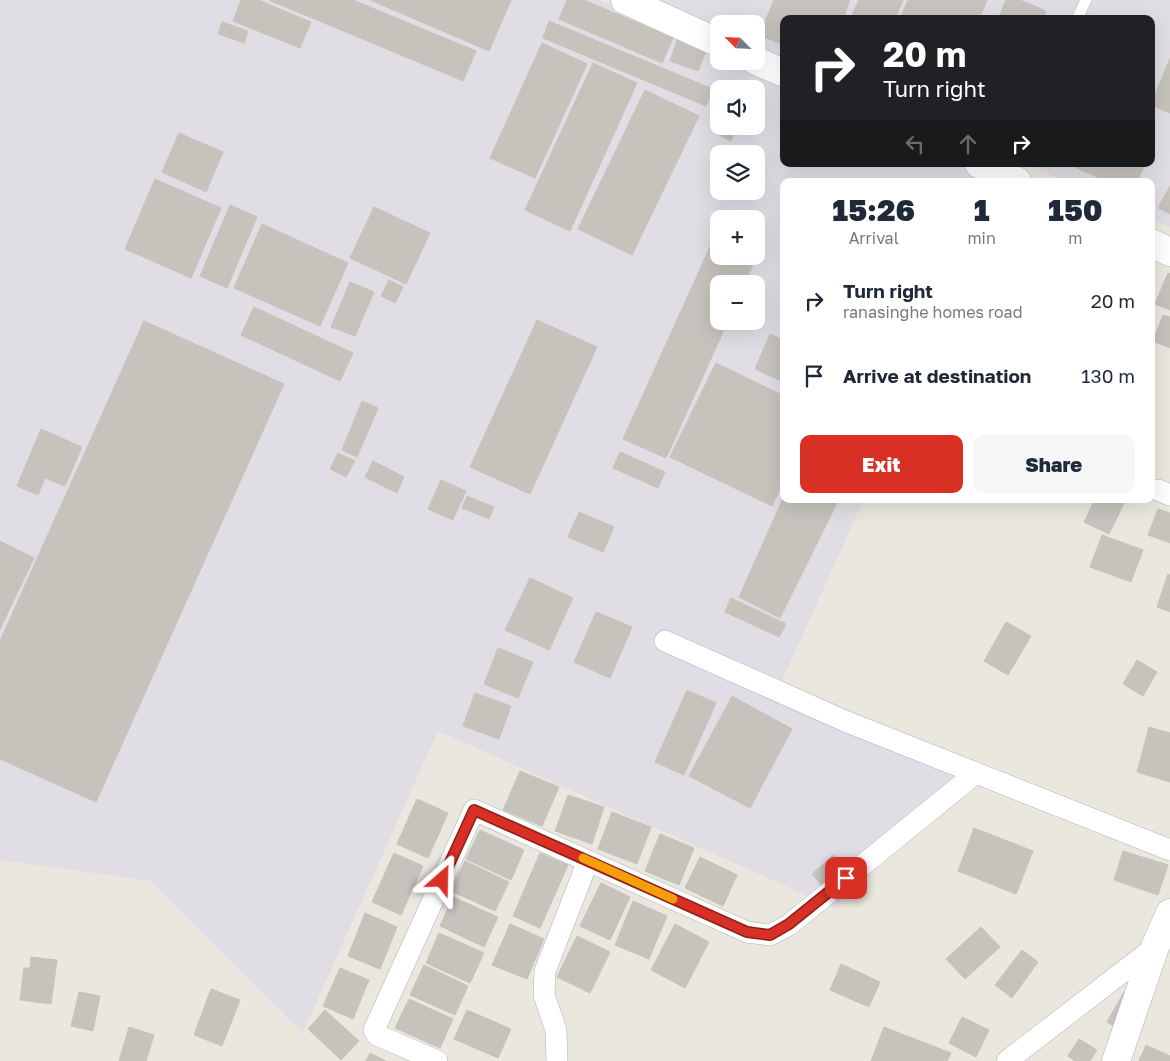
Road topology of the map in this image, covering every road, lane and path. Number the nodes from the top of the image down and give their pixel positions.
1 (625, 0) edge
2 (1086, 0) edge
3 (1079, 15) edge
4 (710, 40) edge
5 (765, 65) edge
6 (780, 72) edge
7 (986, 167) edge
8 (1010, 178) edge
9 (1155, 245) edge
10 (1170, 252) edge
11 (665, 641) dead end
12 (976, 773) junction
13 (1170, 850) edge
14 (588, 861) junction
15 (1170, 914) edge
16 (1154, 947) junction
17 (437, 1061) edge
18 (558, 1061) edge
19 (1007, 1061) edge
20 (1116, 1061) edge

1 - 4 street
2 - 3 lane
5 - 6 street
7 - 8 street
9 - 10 street
11 - 12 street
12 - 13 street
12 - 14 street
14 - 17 street
14 - 18 street
15 - 16 street
16 - 19 street
16 - 20 street

